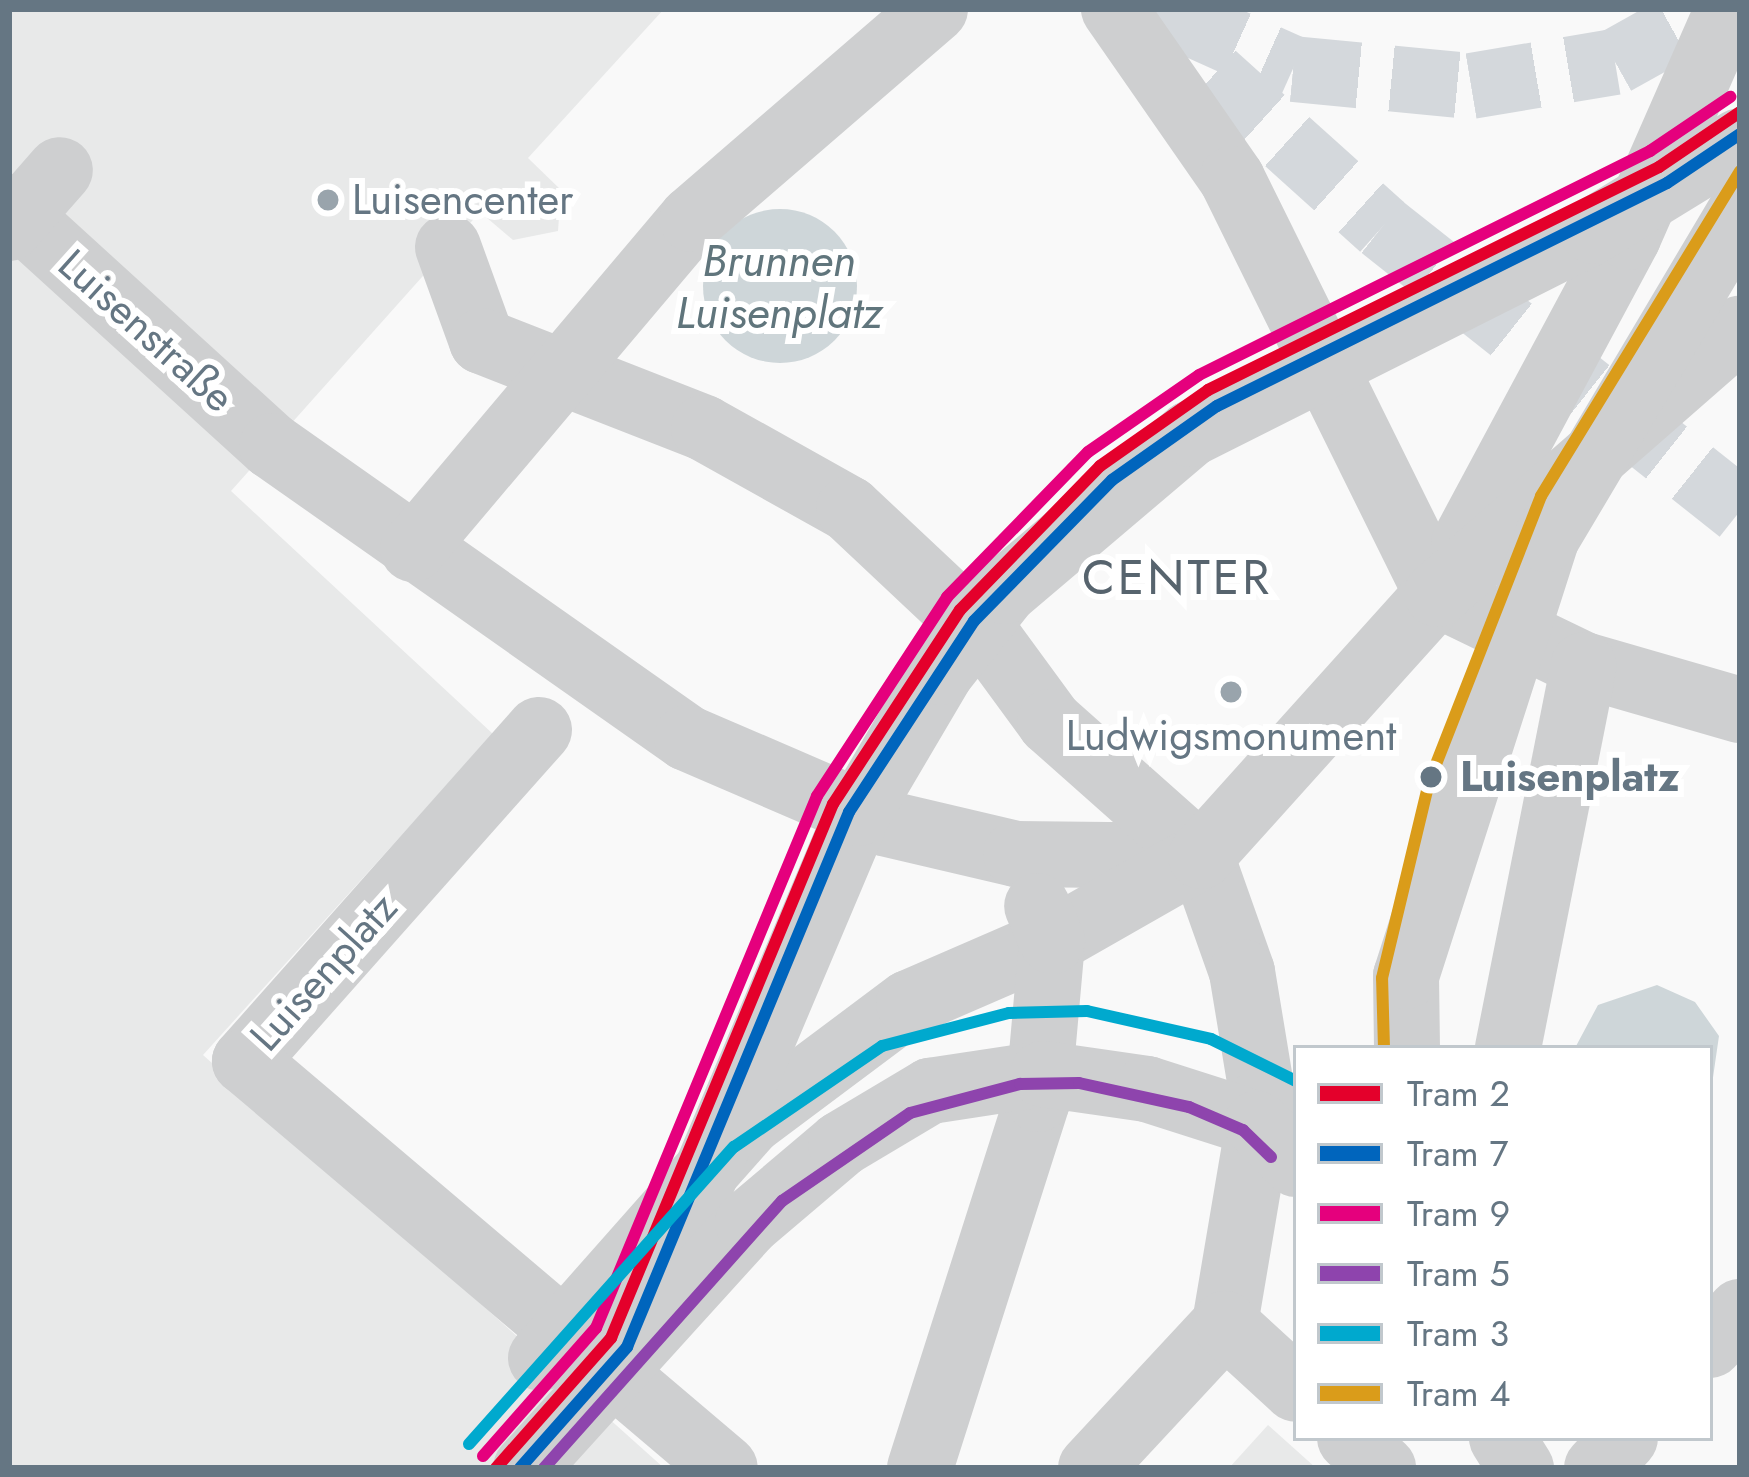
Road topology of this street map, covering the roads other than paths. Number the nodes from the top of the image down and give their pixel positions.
1 (935, 9) edge
2 (1114, 9) edge
3 (1728, 9) edge
4 (1740, 141) edge
5 (1643, 204) junction
6 (25, 205) edge
7 (1740, 212) edge
8 (448, 247) dead end
9 (1740, 329) edge
10 (1324, 358) junction
11 (563, 373) junction
12 (1587, 460) junction
13 (413, 549) junction
14 (1437, 594) junction
15 (977, 627) junction
16 (1512, 634) junction
17 (1585, 665) junction
18 (637, 707) junction
19 (1740, 710) edge
20 (858, 813) junction
21 (1016, 854) junction
22 (1201, 856) junction
23 (1052, 941) junction
24 (1407, 1045) edge
25 (1509, 1045) edge
26 (1043, 1074) junction
27 (1277, 1144) edge
28 (698, 1183) junction
29 (1740, 1312) edge
30 (1225, 1324) junction
31 (1713, 1342) edge
32 (588, 1362) junction
33 (1293, 1386) edge
34 (1353, 1441) edge
35 (1502, 1441) edge
36 (1622, 1441) edge
37 (526, 1468) edge
38 (725, 1468) edge
39 (920, 1468) edge
40 (1091, 1468) edge
41 (1383, 1468) edge
42 (1521, 1468) edge
43 (1598, 1468) edge

1 - 11 street
2 - 10 street
3 - 5 street
4 - 5 street
5 - 10 street
5 - 14 street
6 - 13 street, Luisenstraße
7 - 12 street
8 - 11 street
9 - 12 street
10 - 14 street
10 - 15 street
11 - 13 street
11 - 15 street
12 - 14 street
12 - 16 street
13 - 18 street
14 - 16 street
14 - 22 street
15 - 20 street
15 - 22 street
16 - 17 street
16 - 24 street
17 - 19 street
17 - 25 street
18 - 20 street
18 - 32 street, Luisenplatz
20 - 21 street
20 - 28 street
21 - 22 street
21 - 23 street
22 - 23 street
22 - 27 street
23 - 26 street
23 - 28 street
26 - 27 street
26 - 32 street
26 - 39 street
27 - 30 street
28 - 32 street
29 - 31 street
30 - 33 street
30 - 40 street
32 - 37 street
32 - 38 street, Luisenplatz
34 - 41 street
35 - 42 street
36 - 43 street

